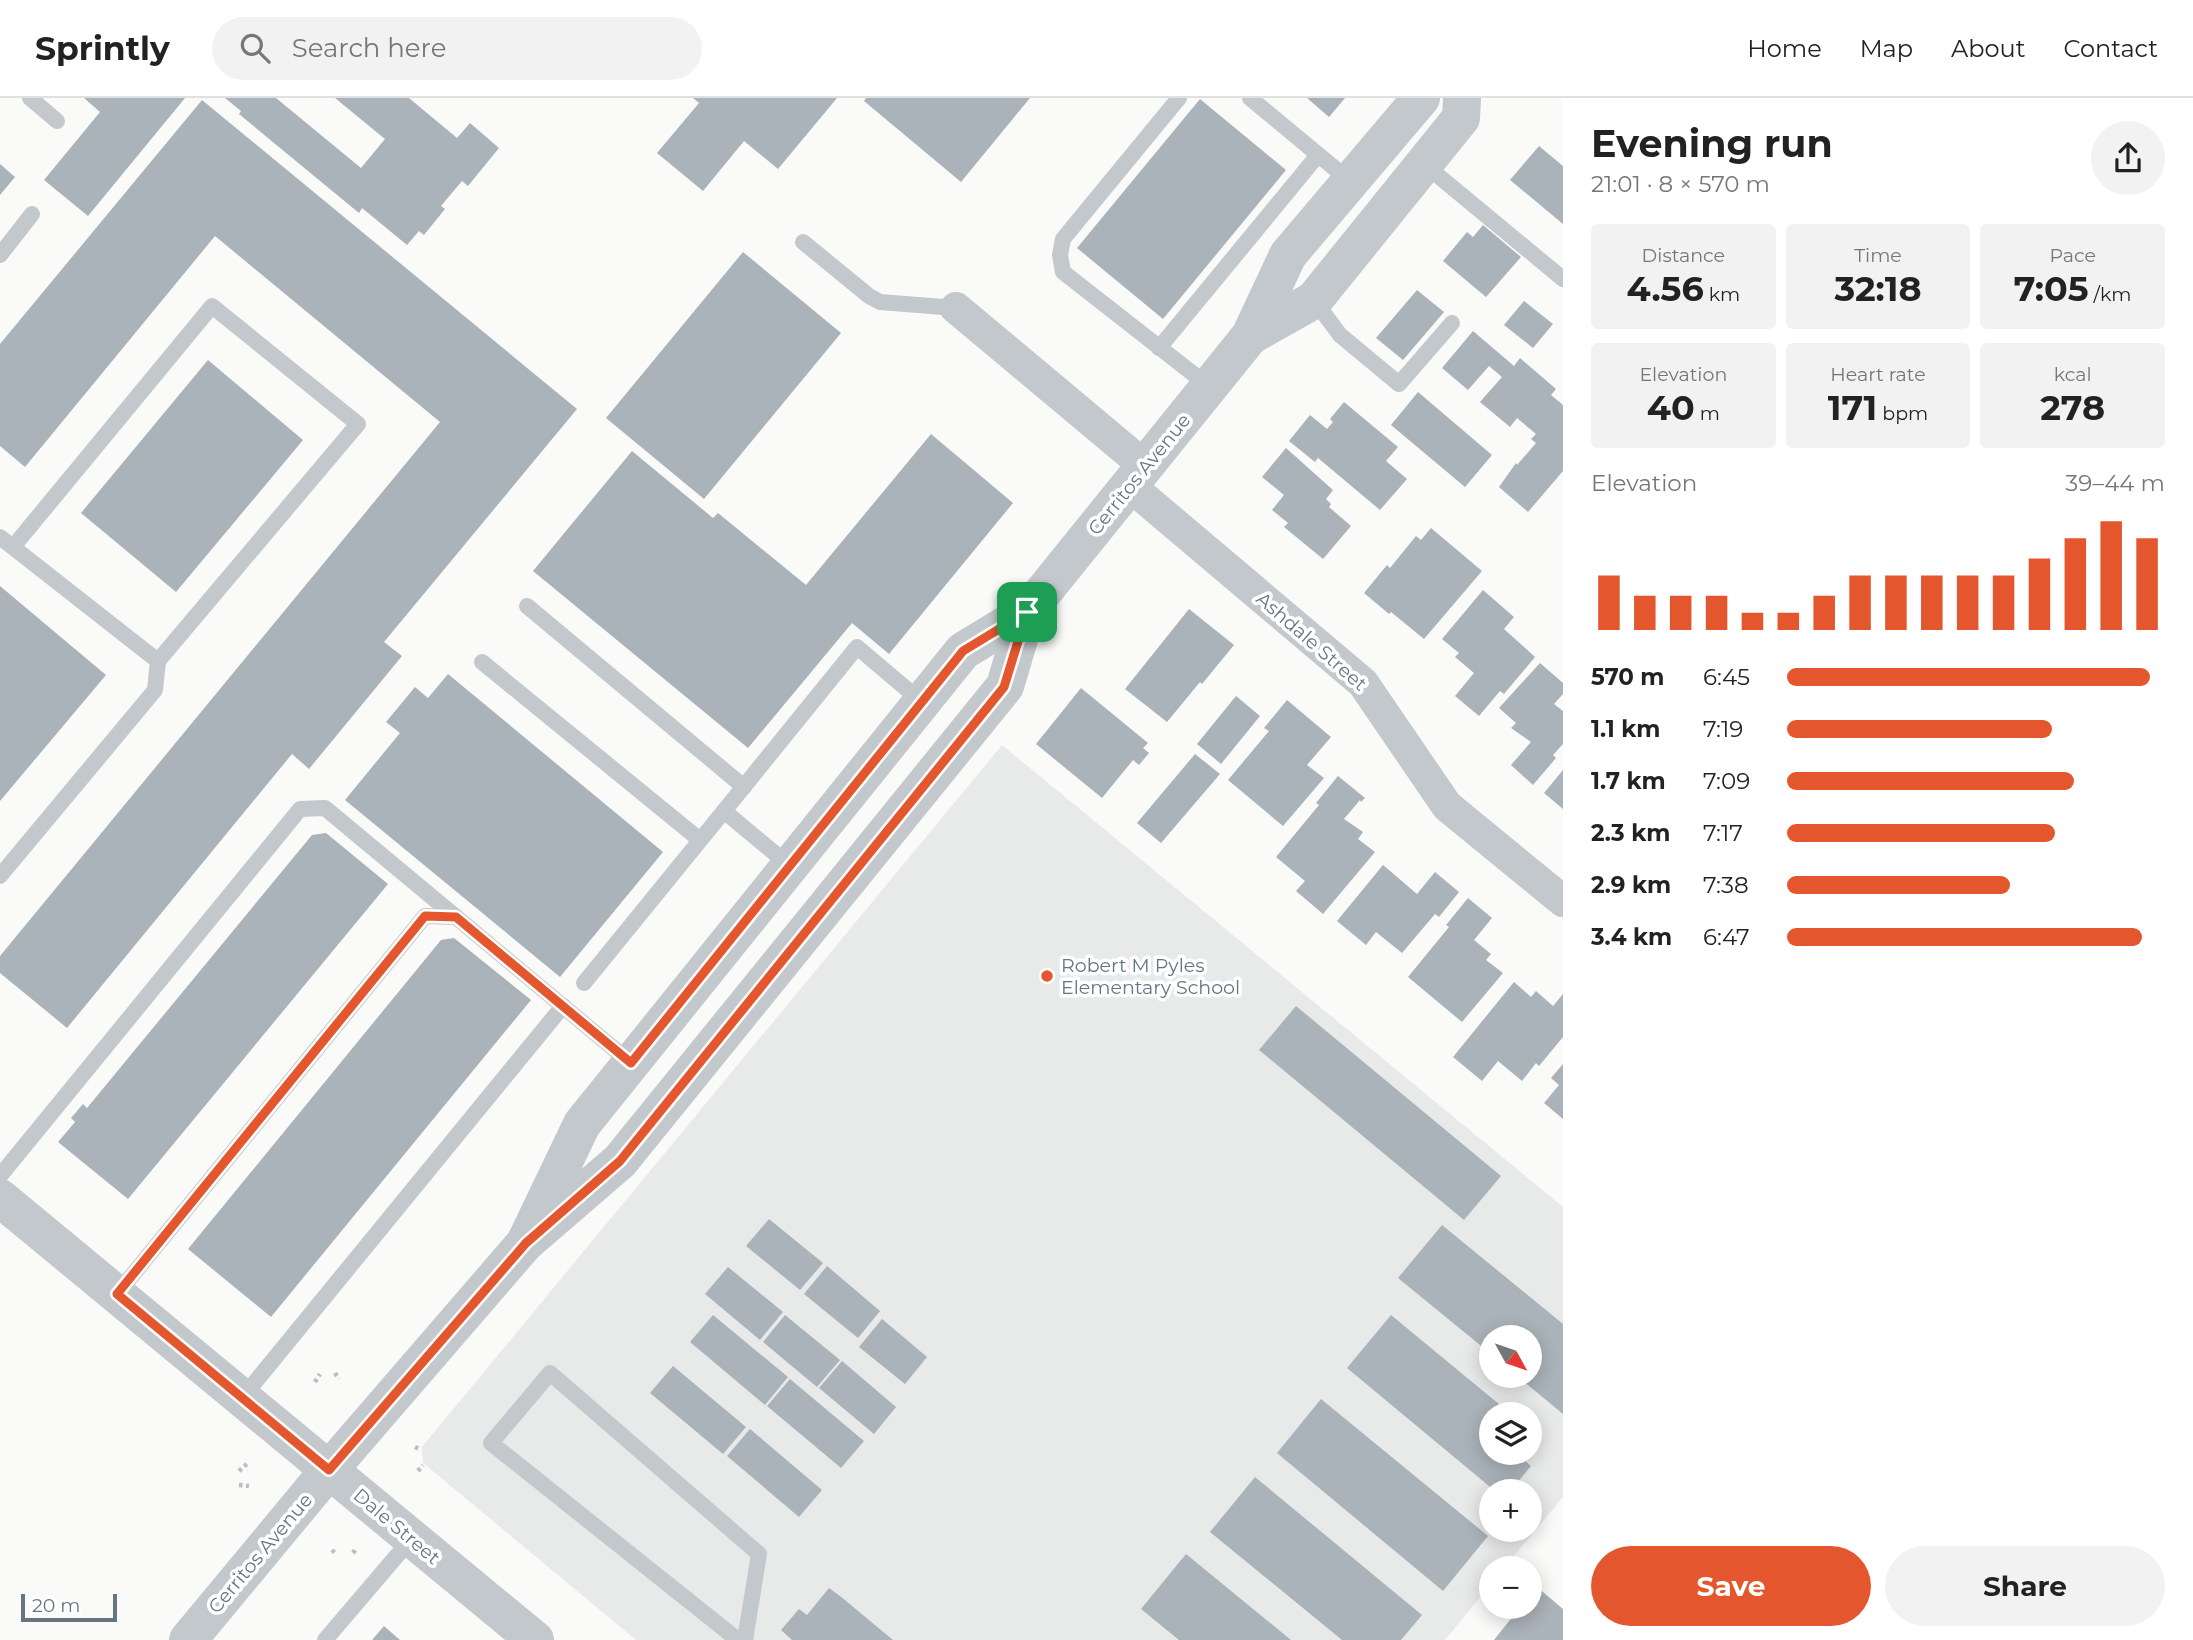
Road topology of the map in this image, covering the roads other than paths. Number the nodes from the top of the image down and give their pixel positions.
1 (30, 98) edge
2 (1178, 98) edge
3 (1250, 98) edge
4 (1421, 98) edge
5 (1462, 98) edge
6 (57, 121) dead end
7 (1318, 155) junction
8 (1424, 164) junction
9 (1350, 181) junction
10 (32, 214) dead end
11 (803, 242) dead end
12 (0, 255) edge
13 (1563, 279) edge
14 (1314, 300) junction
15 (956, 308) joint
16 (1452, 323) dead end
17 (1250, 336) junction
18 (1159, 348) junction
19 (1210, 387) junction
20 (1138, 477) junction
21 (7, 542) edge
22 (527, 606) dead end
23 (1027, 612) junction
24 (158, 661) junction
25 (482, 663) dead end
26 (922, 702) junction
27 (744, 786) junction
28 (724, 810) junction
29 (700, 840) junction
30 (791, 866) junction
31 (0, 876) edge
32 (1563, 901) edge
33 (456, 917) junction
34 (584, 983) dead end
35 (562, 1006) junction
36 (631, 1063) junction
37 (0, 1176) edge
38 (0, 1198) edge
39 (526, 1243) junction
40 (117, 1294) junction
41 (242, 1398) junction
42 (329, 1470) junction
43 (412, 1538) junction
44 (197, 1637) edge
45 (524, 1637) edge
46 (325, 1640) edge
47 (738, 1640) edge
48 (745, 1640) edge

1 - 6 lane
2 - 18 lane
3 - 7 lane
4 - 9 street, Cerritos Avenue
5 - 8 street, Cerritos Avenue
7 - 9 lane
7 - 18 lane
8 - 13 lane
8 - 14 street, Cerritos Avenue
9 - 17 street, Cerritos Avenue
10 - 12 lane
11 - 15 lane
14 - 16 lane
14 - 17 street, Cerritos Avenue
15 - 20 street, Ashdale Street
17 - 19 street, Cerritos Avenue
18 - 19 lane
19 - 20 street, Cerritos Avenue
20 - 23 street, Cerritos Avenue
20 - 32 street, Ashdale Street
21 - 24 lane
21 - 24 lane
22 - 27 lane
23 - 26 street, Cerritos Avenue
23 - 39 street, Cerritos Avenue
24 - 31 lane
25 - 29 lane
26 - 27 lane
26 - 30 street, Cerritos Avenue
27 - 28 lane
28 - 29 lane
28 - 30 lane
29 - 34 lane
30 - 36 street, Cerritos Avenue
33 - 35 lane
33 - 37 lane
33 - 40 lane
35 - 36 lane
35 - 41 lane
36 - 39 street, Cerritos Avenue
38 - 40 street, Dale Street
39 - 42 street, Cerritos Avenue
40 - 41 street, Dale Street
41 - 42 street, Dale Street
42 - 43 street, Dale Street
42 - 44 street, Cerritos Avenue
43 - 45 street, Dale Street
43 - 46 lane
47 - 48 lane

